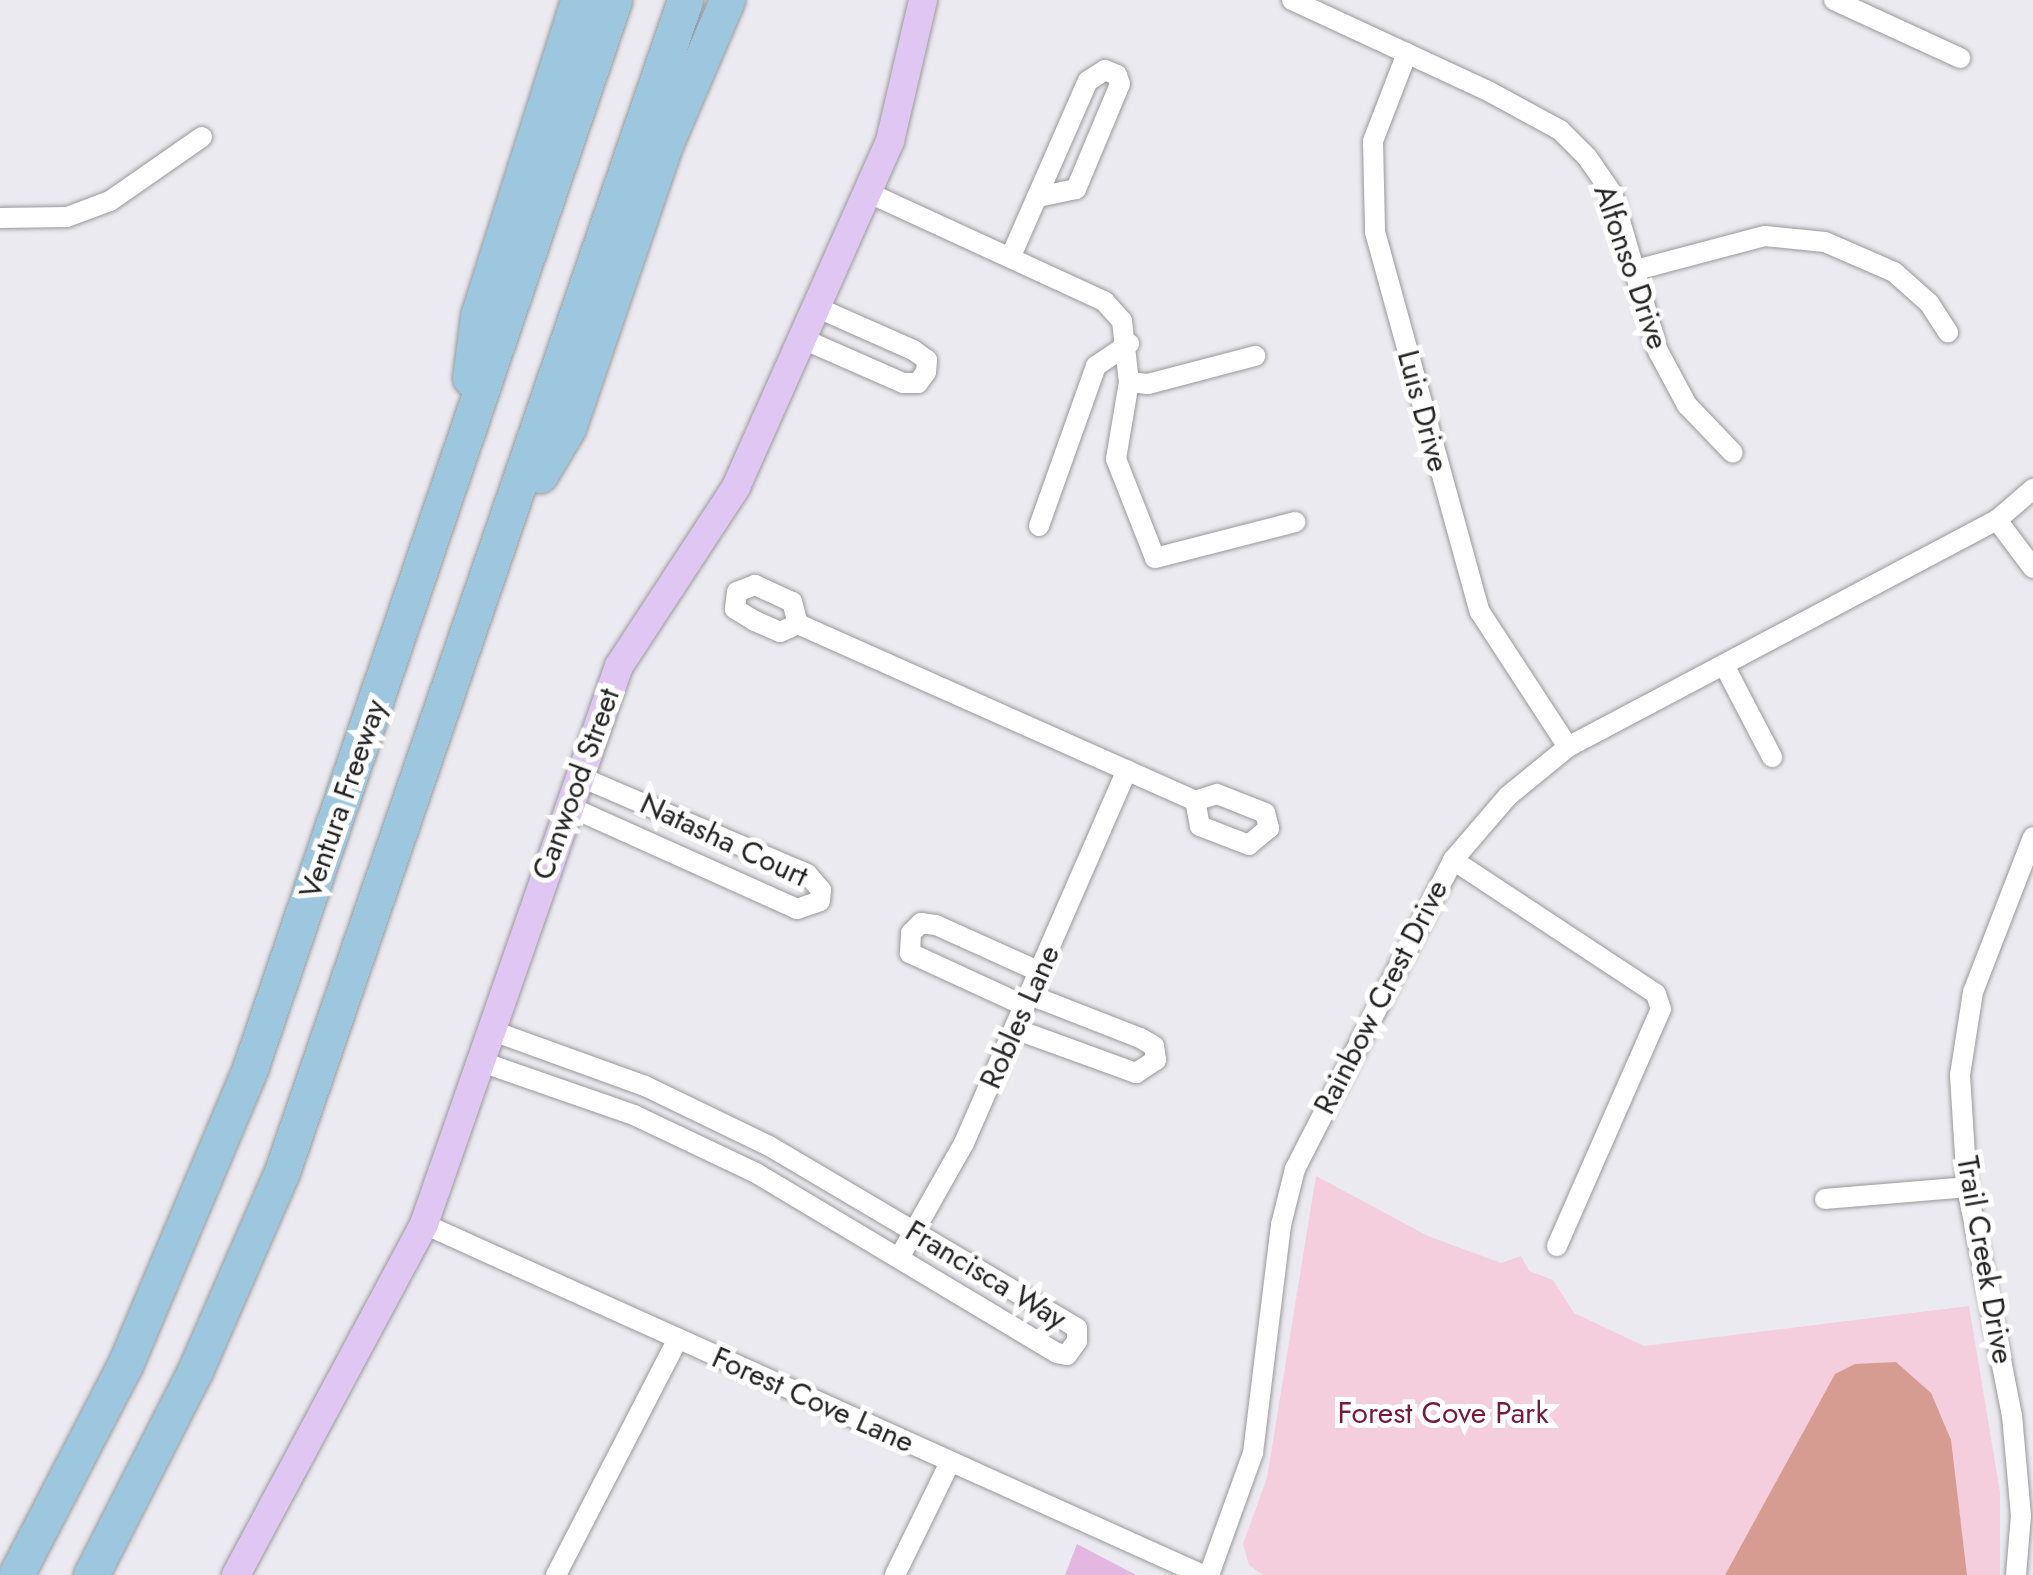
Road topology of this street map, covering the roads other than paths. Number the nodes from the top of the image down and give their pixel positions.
1 (578, 0) edge
2 (614, 0) edge
3 (685, 0) edge
4 (727, 0) edge
5 (922, 0) edge
6 (1292, 0) edge
7 (1834, 0) edge
8 (1407, 53) junction
9 (1960, 58) dead end
10 (202, 137) dead end
11 (868, 194) junction
12 (1037, 197) junction
13 (0, 218) edge
14 (1011, 256) junction
15 (1636, 270) junction
16 (818, 308) junction
17 (1948, 332) dead end
18 (803, 338) junction
19 (1129, 344) junction
20 (1255, 356) dead end
21 (1130, 382) junction
22 (462, 450) junction
23 (1733, 453) dead end
24 (2033, 489) edge
25 (1997, 520) junction
26 (1295, 522) dead end
27 (1039, 526) dead end
28 (500, 546) junction
29 (2033, 568) edge
30 (798, 624) dead end
31 (1724, 666) junction
32 (1568, 747) junction
33 (1772, 756) dead end
34 (1128, 770) junction
35 (578, 776) junction
36 (1195, 801) dead end
37 (568, 806) junction
38 (726, 836) junction
39 (2033, 837) edge
40 (1452, 860) junction
41 (711, 868) junction
42 (1040, 972) junction
43 (1028, 1000) junction
44 (490, 1030) junction
45 (1015, 1030) junction
46 (480, 1062) junction
47 (645, 1086) junction
48 (634, 1115) junction
49 (769, 1146) junction
50 (756, 1173) junction
51 (1967, 1187) junction
52 (1825, 1198) dead end
53 (424, 1224) junction
54 (914, 1232) junction
55 (1556, 1246) dead end
56 (900, 1258) junction
57 (678, 1339) junction
58 (950, 1462) junction
59 (16, 1575) edge
60 (91, 1575) edge
61 (236, 1575) edge
62 (556, 1575) edge
63 (895, 1575) edge
64 (1206, 1575) edge
65 (2016, 1575) edge

1 - 22 highway
2 - 22 highway, Ventura Freeway
3 - 28 highway
4 - 28 highway
5 - 11 street, Canwood Street
6 - 8 street, Alfonso Drive
7 - 9 street
8 - 15 street, Alfonso Drive
8 - 32 street, Luis Drive
10 - 13 street
11 - 14 street
11 - 16 street, Canwood Street
12 - 12 street
12 - 14 street
14 - 19 street
15 - 17 street
15 - 23 street, Alfonso Drive
16 - 18 street, Canwood Street
16 - 18 street
18 - 35 street, Canwood Street
19 - 21 street
19 - 27 street
20 - 21 street
21 - 26 street
22 - 59 highway, Ventura Freeway
24 - 25 street, Rainbow Crest Drive
25 - 29 street
25 - 31 street, Rainbow Crest Drive
28 - 60 highway
30 - 34 street
31 - 32 street, Rainbow Crest Drive
31 - 33 street
32 - 40 street, Rainbow Crest Drive
34 - 36 street
34 - 42 street, Robles Lane
35 - 37 street, Canwood Street
35 - 38 street, Natasha Court
37 - 41 street, Natasha Court
37 - 44 street, Canwood Street
38 - 41 street
38 - 41 street, Natasha Court
39 - 51 street, Trail Creek Drive
40 - 55 street
40 - 64 street, Rainbow Crest Drive
42 - 43 street, Robles Lane
42 - 43 street
43 - 45 street, Robles Lane
43 - 45 street
44 - 46 street, Canwood Street
44 - 47 street, Francisca Way
45 - 54 street, Robles Lane
46 - 48 street, Francisca Way
46 - 53 street, Canwood Street
47 - 48 street
47 - 49 street, Francisca Way
48 - 50 street, Francisca Way
49 - 50 street
49 - 54 street, Francisca Way
50 - 56 street, Francisca Way
51 - 52 street
51 - 65 street, Trail Creek Drive
53 - 57 street, Forest Cove Lane
53 - 61 street, Canwood Street
54 - 56 street, Robles Lane
54 - 56 street, Francisca Way
57 - 58 street, Forest Cove Lane
57 - 62 street
58 - 63 street
58 - 64 street, Forest Cove Lane

